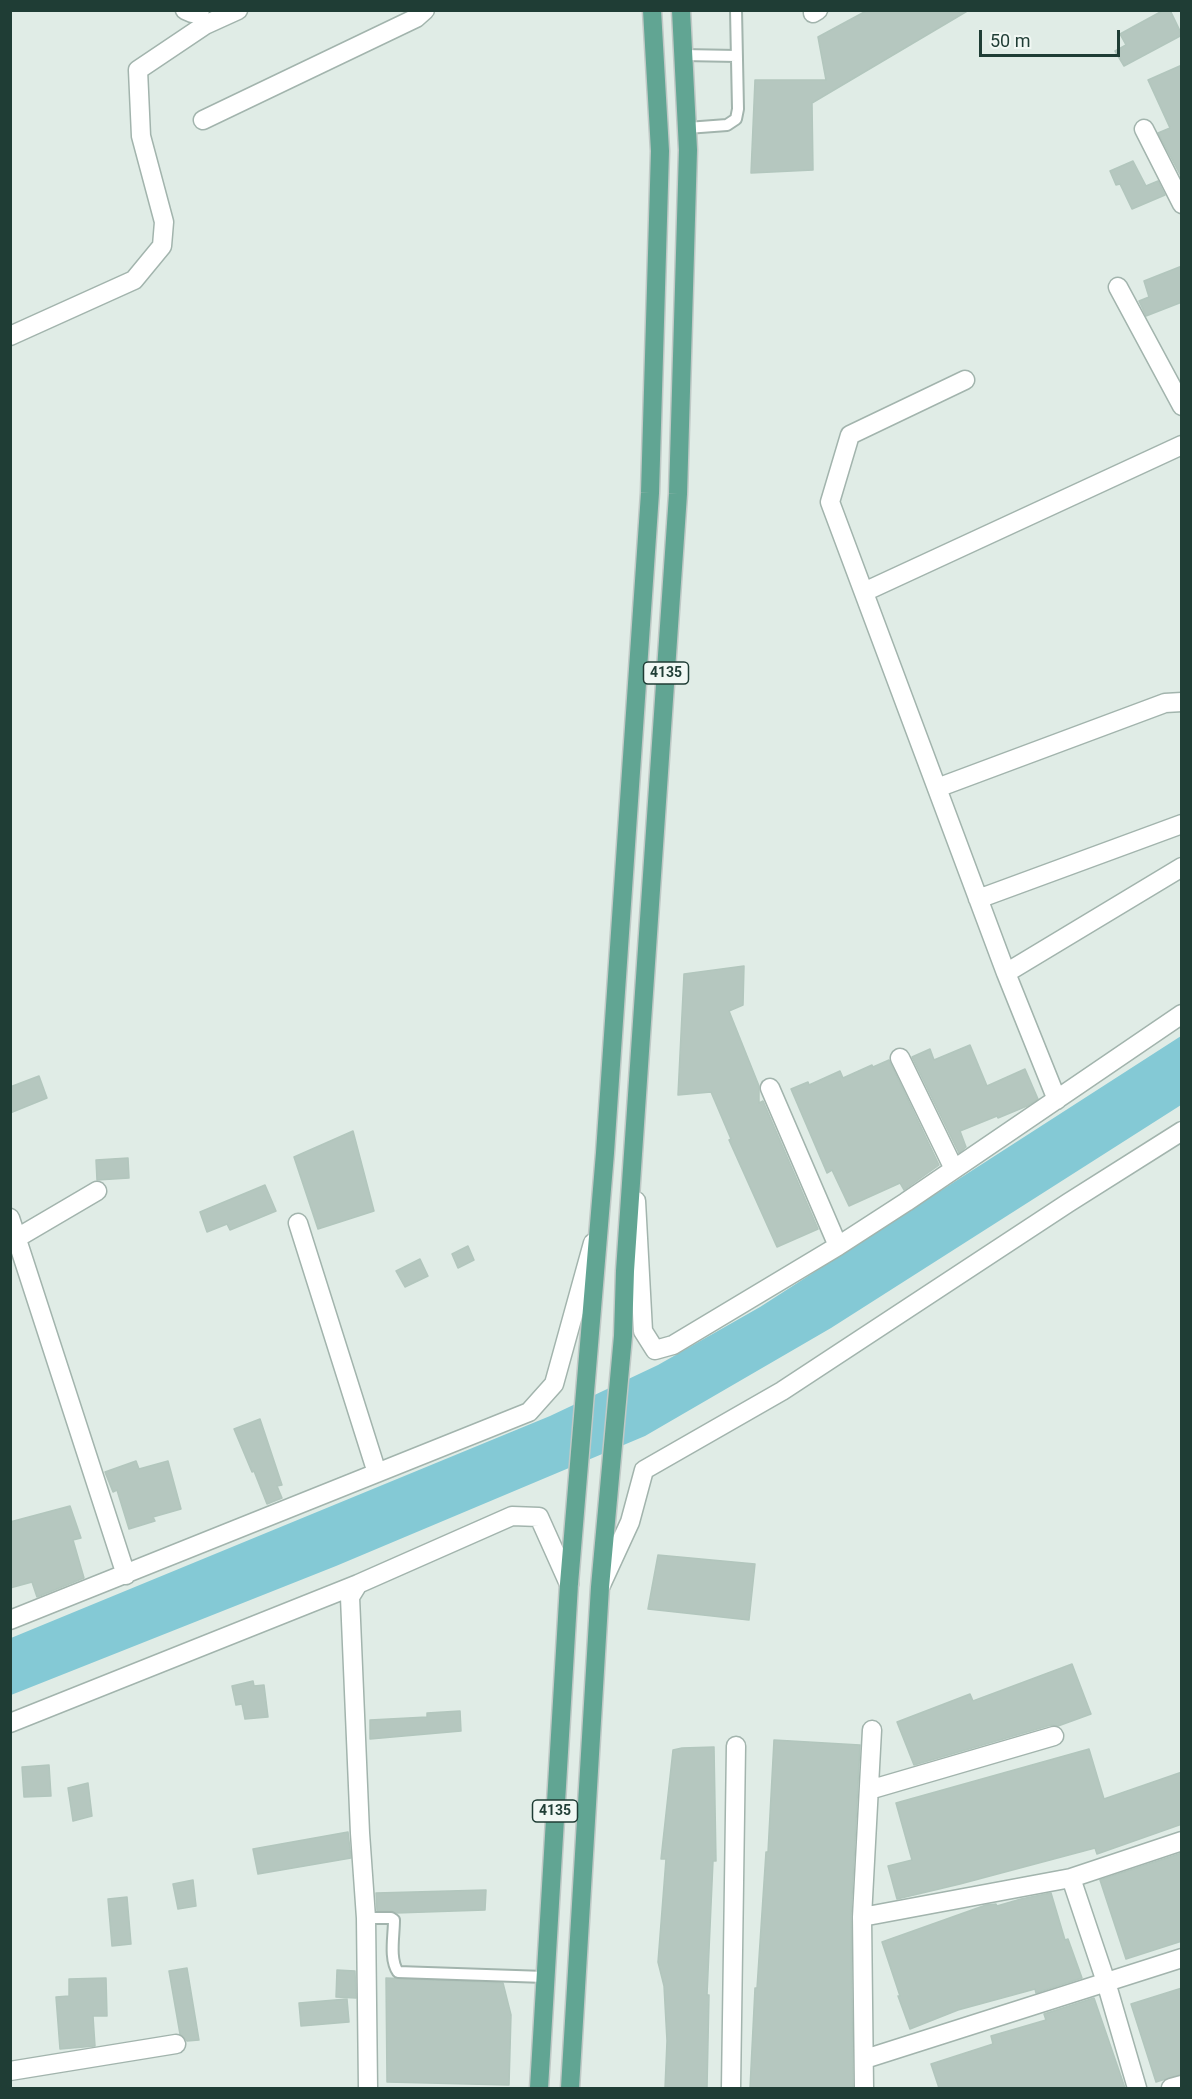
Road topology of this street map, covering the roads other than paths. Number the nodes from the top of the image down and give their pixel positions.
1 (185, 10) edge
2 (200, 10) edge
3 (238, 10) edge
4 (424, 10) edge
5 (652, 10) edge
6 (681, 10) edge
7 (736, 10) edge
8 (683, 55) junction
9 (737, 56) junction
10 (203, 120) dead end
11 (687, 128) junction
12 (1144, 129) dead end
13 (1182, 204) edge
14 (1118, 287) dead end
15 (10, 336) edge
16 (965, 380) dead end
17 (1182, 406) edge
18 (1182, 445) edge
19 (864, 592) junction
20 (1182, 702) edge
21 (937, 788) junction
22 (1182, 824) edge
23 (1182, 867) edge
24 (978, 899) junction
25 (1005, 973) junction
26 (1182, 1014) edge
27 (900, 1058) dead end
28 (770, 1088) dead end
29 (1057, 1100) junction
30 (1182, 1131) edge
31 (633, 1154) junction
32 (954, 1169) junction
33 (97, 1191) dead end
34 (10, 1218) edge
35 (600, 1221) junction
36 (298, 1223) dead end
37 (17, 1238) junction
38 (838, 1246) junction
39 (377, 1473) junction
40 (126, 1575) junction
41 (358, 1584) junction
42 (569, 1584) junction
43 (600, 1587) junction
44 (10, 1620) edge
45 (10, 1723) edge
46 (872, 1730) dead end
47 (1054, 1736) dead end
48 (736, 1746) dead end
49 (869, 1790) junction
50 (1182, 1841) edge
51 (1071, 1878) junction
52 (862, 1917) junction
53 (366, 1918) junction
54 (1182, 1958) edge
55 (545, 1977) junction
56 (1106, 1982) junction
57 (176, 2044) dead end
58 (865, 2059) junction
59 (10, 2071) edge
60 (1182, 2085) edge
61 (368, 2088) edge
62 (539, 2088) edge
63 (570, 2088) edge
64 (731, 2088) edge
65 (864, 2088) edge
66 (1137, 2088) edge
67 (1171, 2088) edge

1 - 2 street
3 - 15 street
4 - 10 street
5 - 35 main road, 4135
6 - 8 main road, 4135
7 - 9 lane
8 - 9 lane
8 - 11 main road, 4135
9 - 11 lane
11 - 31 main road, 4135
12 - 13 street
14 - 17 street
16 - 19 street
18 - 19 street
19 - 21 street
20 - 21 street
21 - 24 street
22 - 24 street
23 - 25 street
24 - 25 street
25 - 29 street
26 - 29 street
27 - 32 street
28 - 38 street
29 - 32 street
30 - 43 street
31 - 38 street
31 - 43 main road, 4135
32 - 38 street
33 - 37 street
34 - 37 street
35 - 39 street
35 - 42 main road, 4135
36 - 39 street
37 - 40 street
39 - 40 street
40 - 44 street
41 - 42 street
41 - 45 street
41 - 53 street
42 - 55 main road, 4135
43 - 63 main road, 4135
46 - 49 street
47 - 49 street
48 - 64 street
49 - 52 street
50 - 51 street
51 - 52 street
51 - 56 street
52 - 58 street
53 - 55 lane
53 - 61 street
54 - 56 street
55 - 62 main road, 4135
56 - 58 street
56 - 66 street
57 - 59 street
58 - 65 street
60 - 67 street

